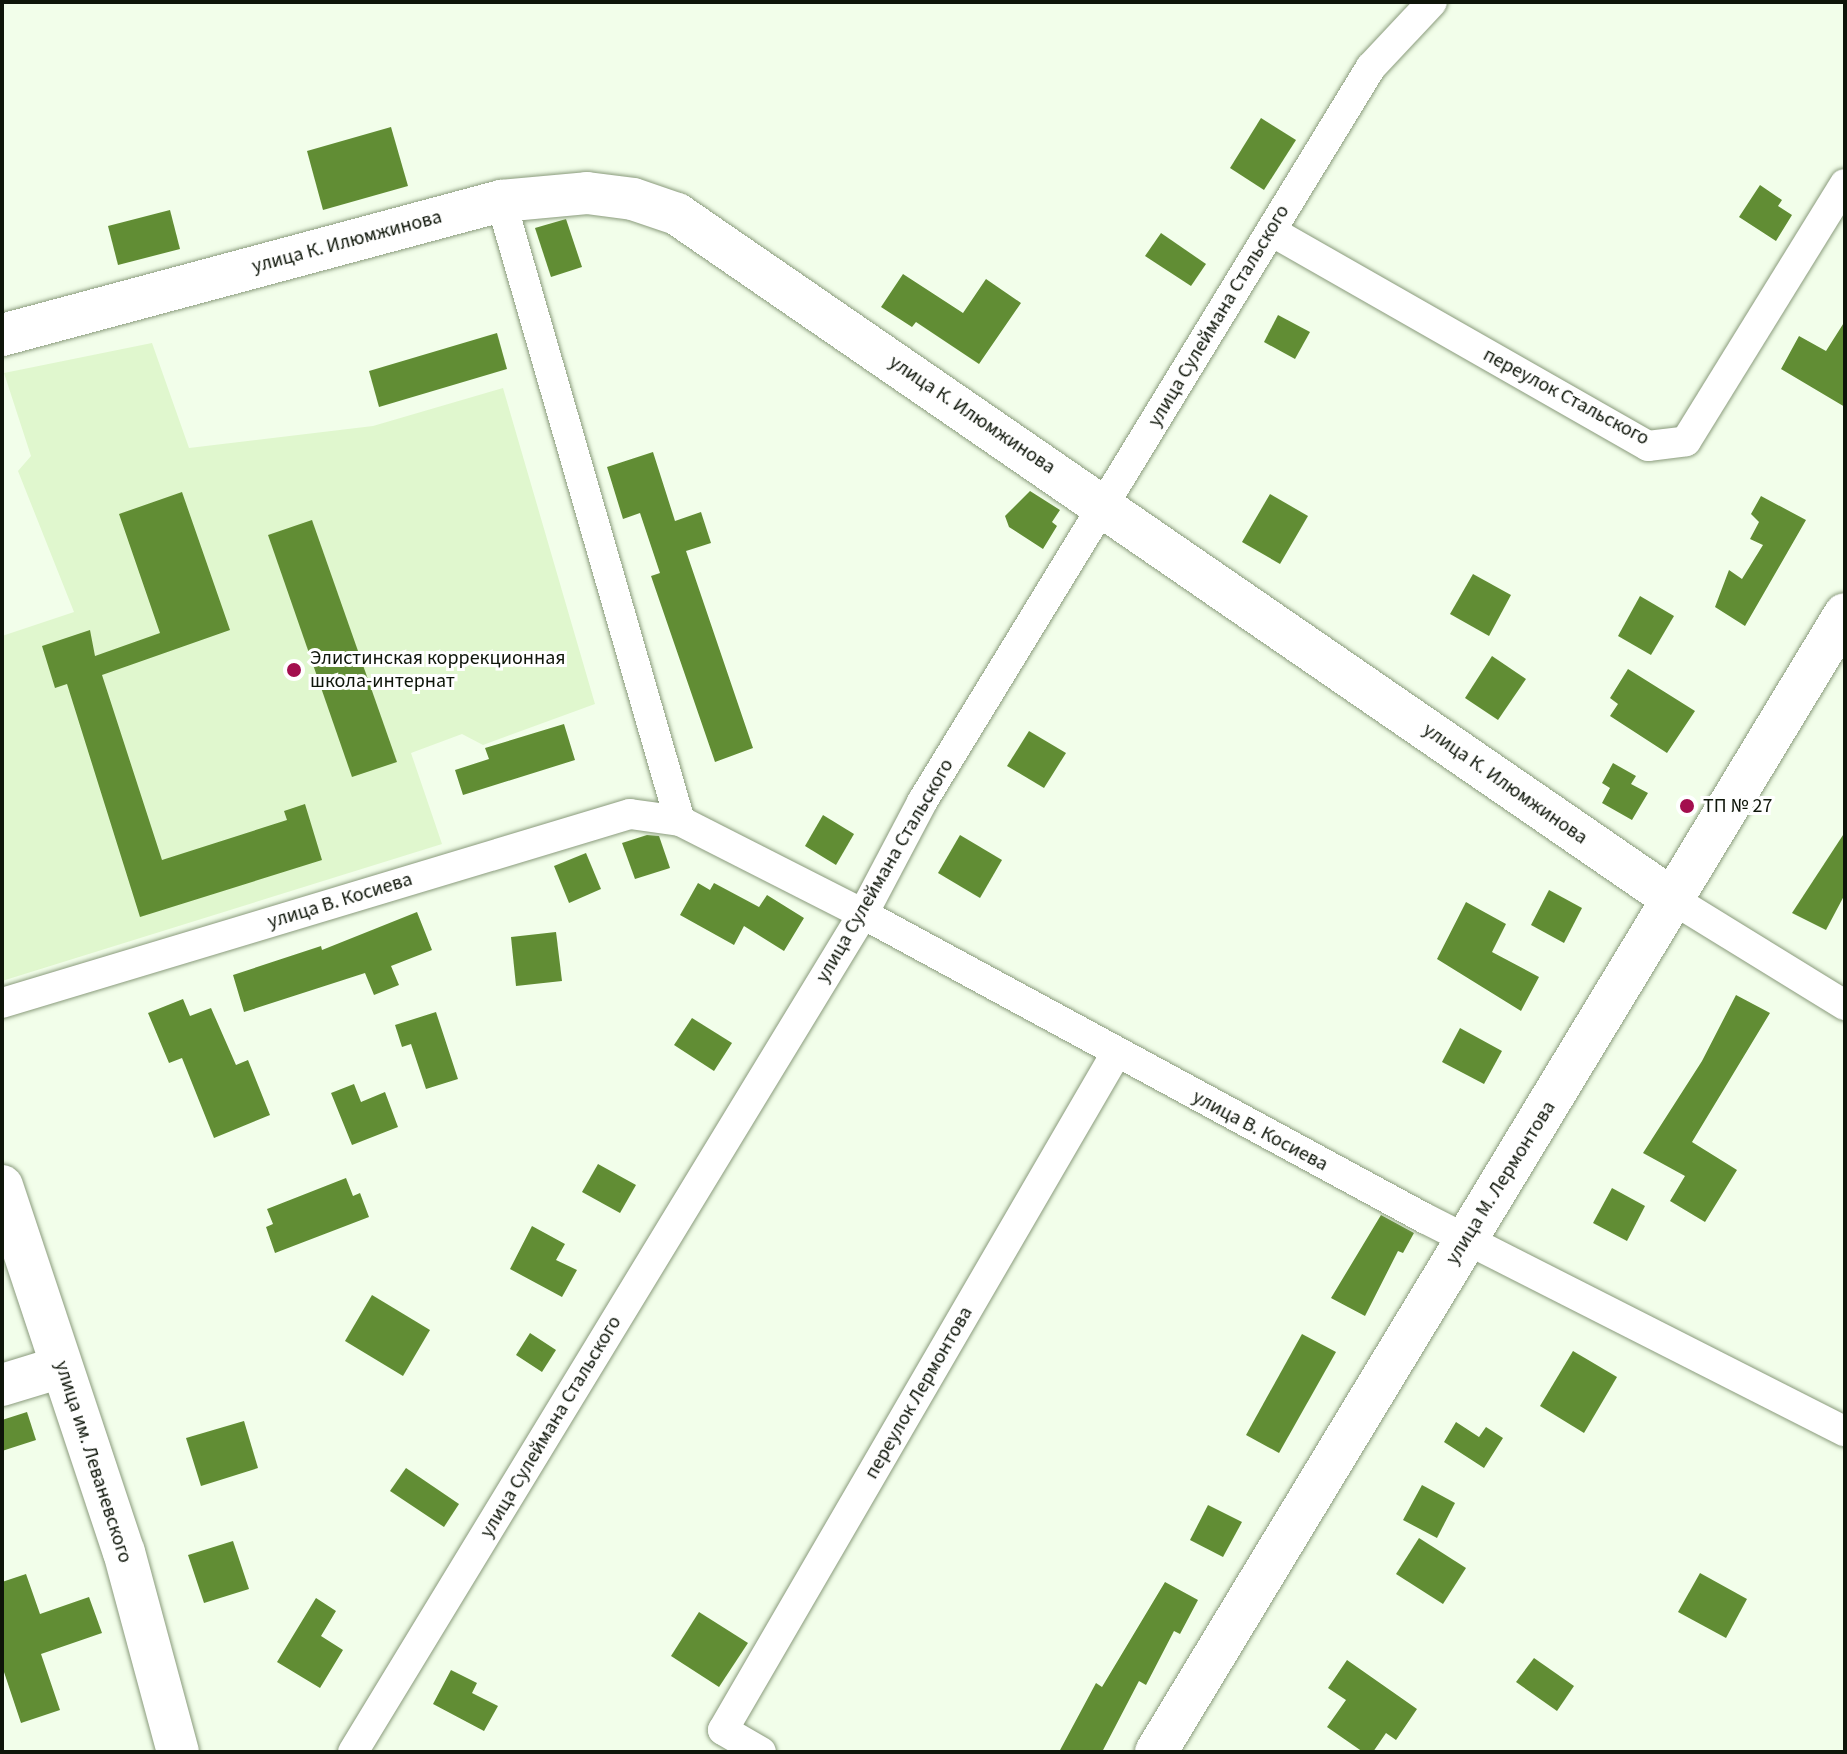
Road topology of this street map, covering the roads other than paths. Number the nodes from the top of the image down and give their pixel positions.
1 (1432, 2) edge
2 (1845, 184) edge
3 (501, 201) junction
4 (1271, 231) junction
5 (2, 335) edge
6 (1105, 506) junction
7 (1845, 614) edge
8 (680, 821) junction
9 (1674, 900) junction
10 (863, 914) junction
11 (2, 1003) edge
12 (1845, 1005) edge
13 (1115, 1055) junction
14 (2, 1186) edge
15 (1466, 1239) junction
16 (61, 1367) junction
17 (2, 1385) edge
18 (1845, 1432) edge
19 (181, 1748) edge
20 (353, 1752) edge
21 (761, 1752) edge
22 (1156, 1752) edge

1 - 4 street, улица Сулеймана Стальского
2 - 4 street, переулок Стальского
3 - 5 street, улица К. Илюмжинова
3 - 6 street, улица К. Илюмжинова
3 - 8 street
4 - 6 street, улица Сулеймана Стальского
6 - 9 street, улица К. Илюмжинова
6 - 10 street, улица Сулеймана Стальского
7 - 9 street, улица М. Лермонтова
8 - 10 street, улица В. Косиева
8 - 11 street, улица В. Косиева
9 - 12 street, улица К. Илюмжинова
9 - 15 street, улица М. Лермонтова
10 - 13 street, улица В. Косиева
10 - 20 street, улица Сулеймана Стальского
13 - 15 street, улица В. Косиева
13 - 21 street, переулок Лермонтова
14 - 16 street, улица им. Леваневского
15 - 18 street, улица В. Косиева
15 - 22 street, улица М. Лермонтова
16 - 17 street
16 - 19 street, улица им. Леваневского

